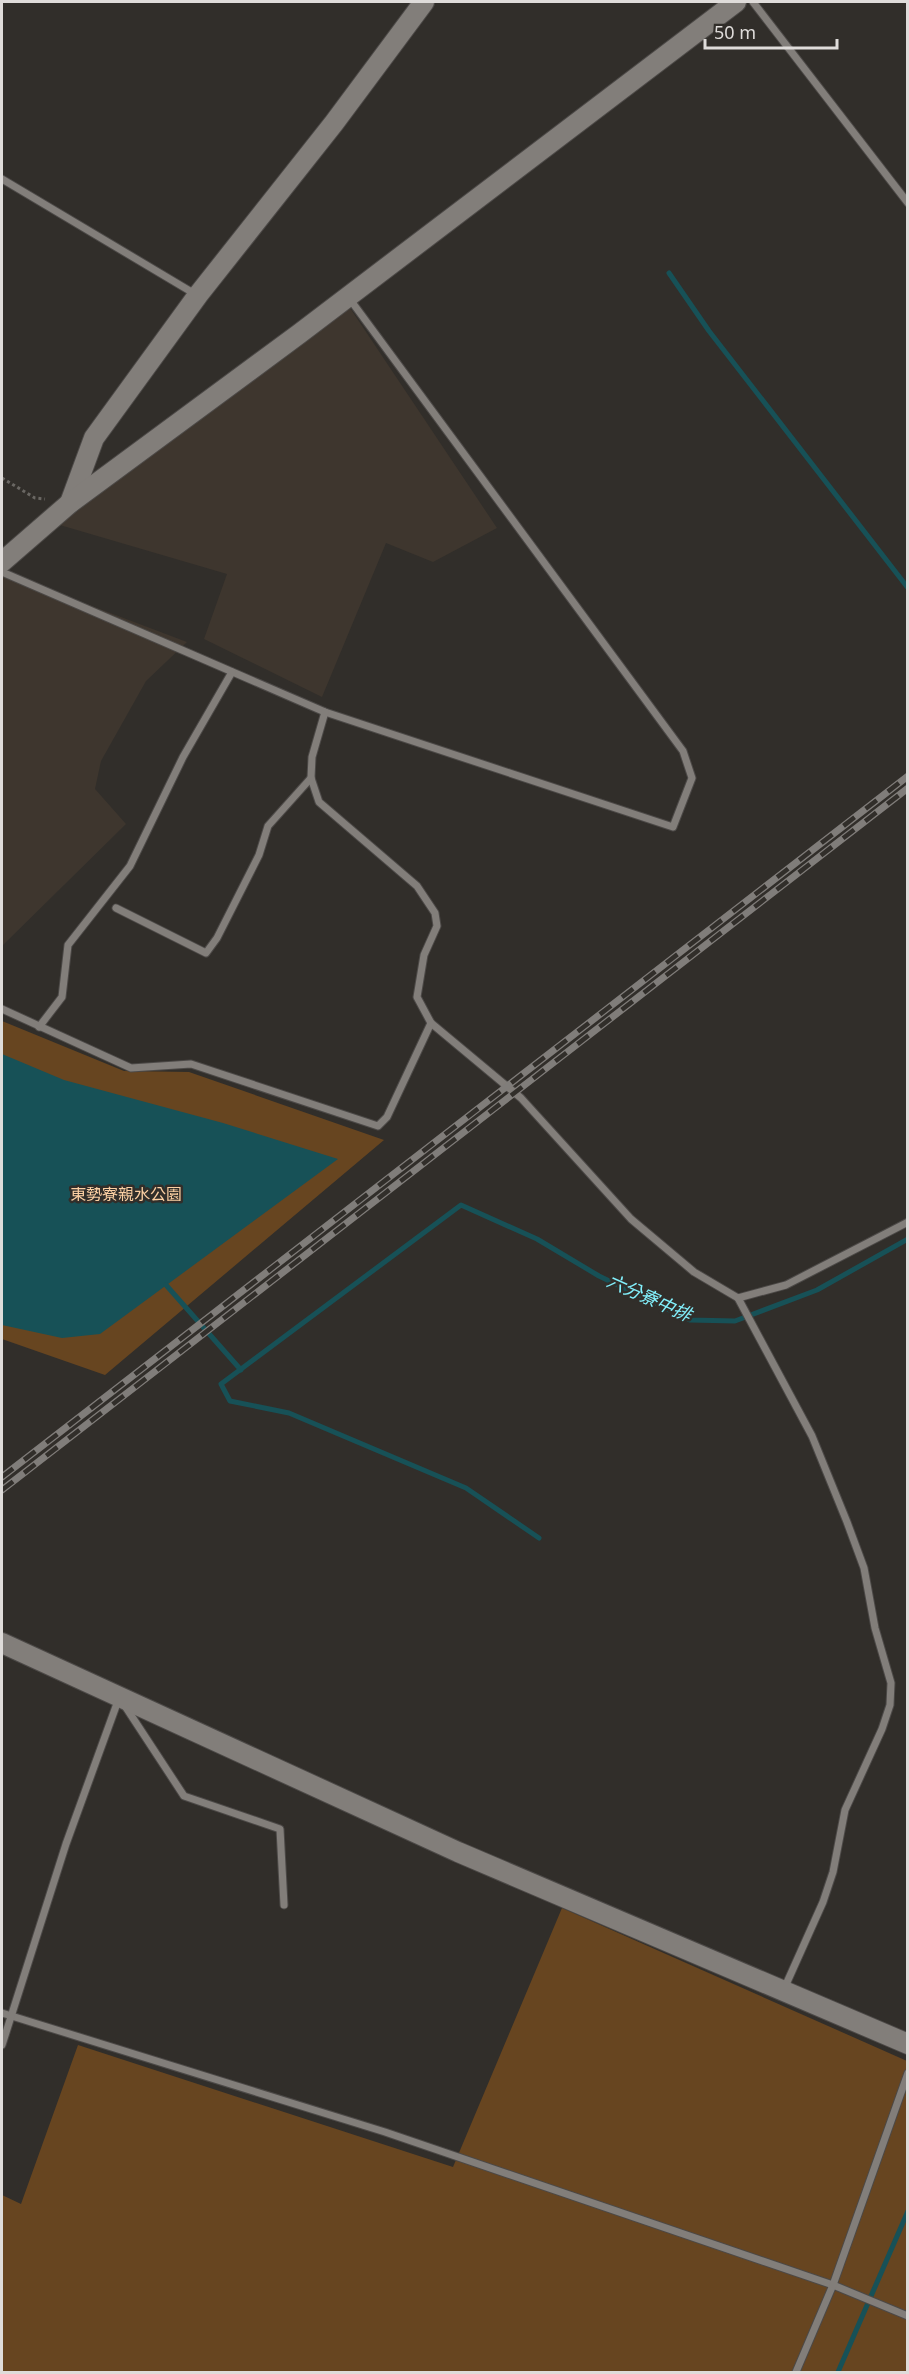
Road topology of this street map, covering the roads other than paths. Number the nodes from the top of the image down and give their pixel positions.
1 (424, 2) edge
2 (736, 2) edge
3 (753, 2) edge
4 (2, 178) edge
5 (908, 203) edge
6 (198, 296) junction
7 (347, 296) junction
8 (70, 503) junction
9 (2, 562) edge
10 (2, 572) edge
11 (232, 672) junction
12 (325, 712) junction
13 (311, 778) junction
14 (116, 908) dead end
15 (2, 1009) edge
16 (431, 1023) junction
17 (39, 1027) junction
18 (908, 1222) edge
19 (740, 1301) junction
20 (2, 1643) edge
21 (119, 1697) junction
22 (284, 1905) dead end
23 (783, 1991) junction
24 (2, 2013) edge
25 (11, 2016) junction
26 (908, 2044) edge
27 (2, 2045) edge
28 (908, 2073) edge
29 (833, 2285) junction
30 (908, 2316) edge
31 (796, 2373) edge

1 - 6 street
2 - 7 street
3 - 5 lane
4 - 6 lane
6 - 8 street
7 - 8 street
7 - 12 lane
8 - 9 street
10 - 11 lane
11 - 12 lane
11 - 17 lane
12 - 13 lane
13 - 14 lane
13 - 16 lane
15 - 17 lane
16 - 17 lane
16 - 19 lane
18 - 19 lane
19 - 23 lane
20 - 21 street
21 - 22 lane
21 - 23 street
21 - 25 lane
23 - 26 street
24 - 25 lane
25 - 27 lane
25 - 29 lane
28 - 29 lane
29 - 30 lane
29 - 31 lane

